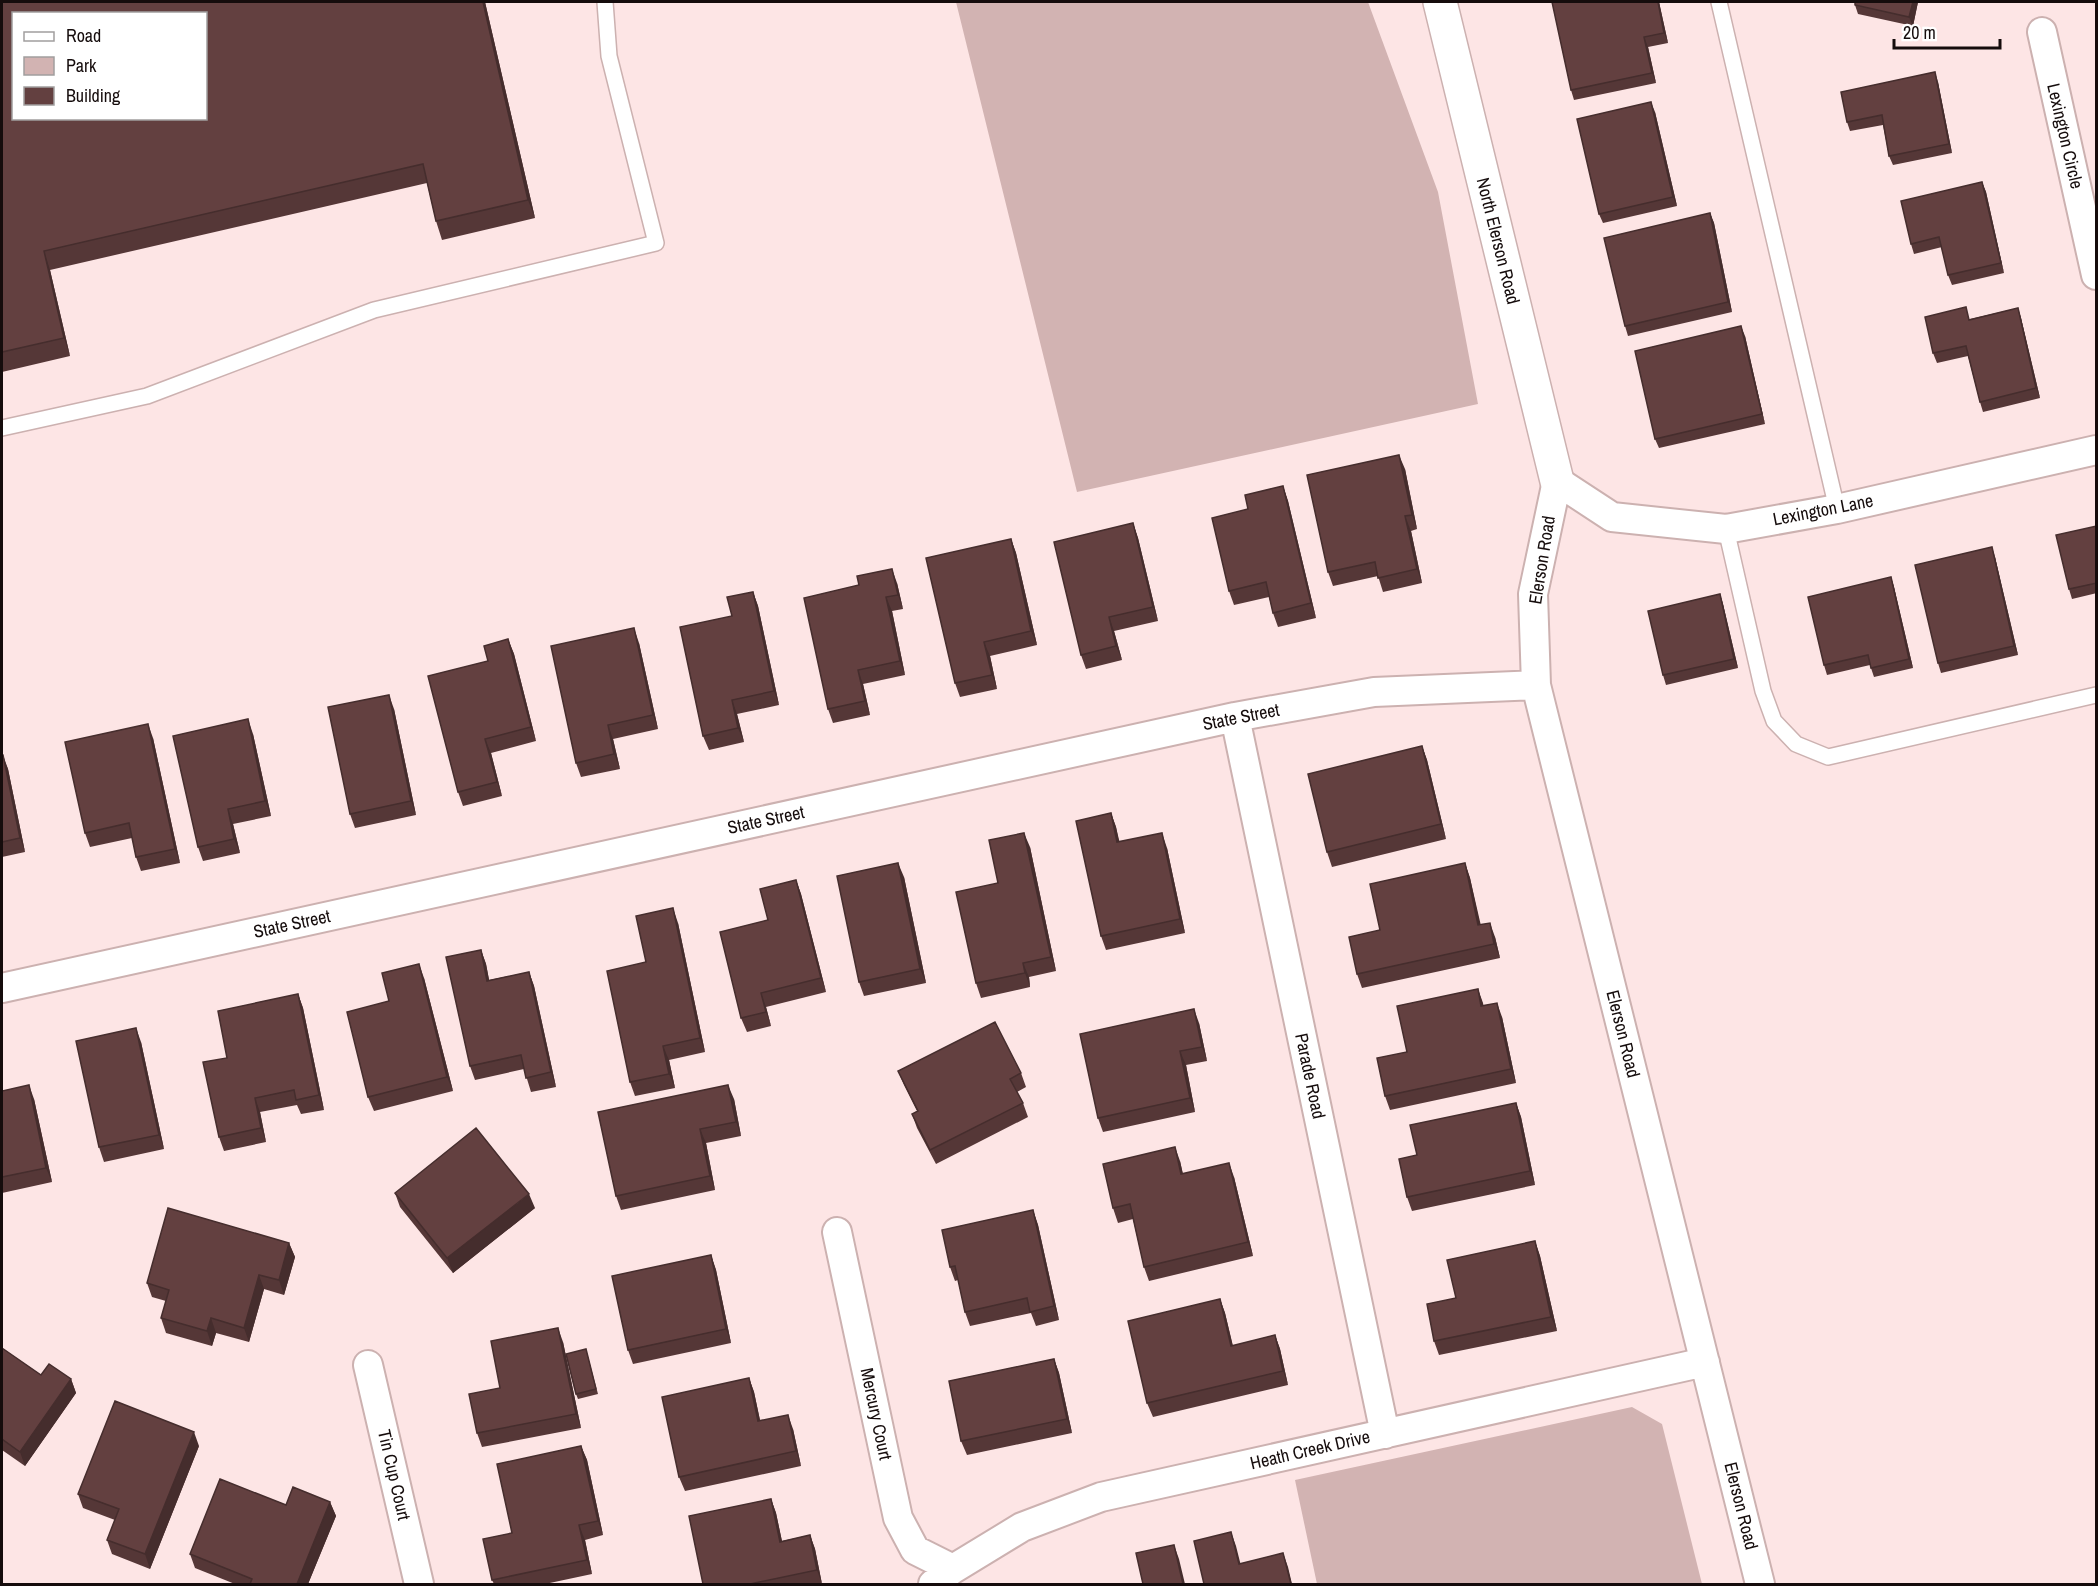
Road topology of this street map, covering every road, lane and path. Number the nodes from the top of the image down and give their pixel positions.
1 (604, 2) edge
2 (1440, 2) edge
3 (1719, 2) edge
4 (2042, 32) dead end
5 (2097, 275) edge
6 (2, 428) edge
7 (2097, 450) edge
8 (1557, 481) junction
9 (1837, 509) junction
10 (1726, 530) junction
11 (1536, 685) junction
12 (2097, 694) edge
13 (1235, 717) junction
14 (2, 988) edge
15 (837, 1232) dead end
16 (1705, 1362) junction
17 (368, 1365) dead end
18 (1385, 1434) junction
19 (943, 1577) edge
20 (419, 1584) edge
21 (1760, 1584) edge

1 - 6 lane
2 - 8 street, North Elerson Road
3 - 9 lane
4 - 5 street, Lexington Circle
7 - 9 street, Lexington Lane
8 - 10 street, Lexington Lane
8 - 11 street, Elerson Road
9 - 10 street, Lexington Lane
10 - 12 lane
11 - 13 street, State Street
11 - 16 street, Elerson Road
13 - 14 street, State Street
13 - 18 street, Parade Road
15 - 19 street, Mercury Court
16 - 18 street, Heath Creek Drive
16 - 21 street, Elerson Road
17 - 20 street, Tin Cup Court
18 - 19 street, Heath Creek Drive

